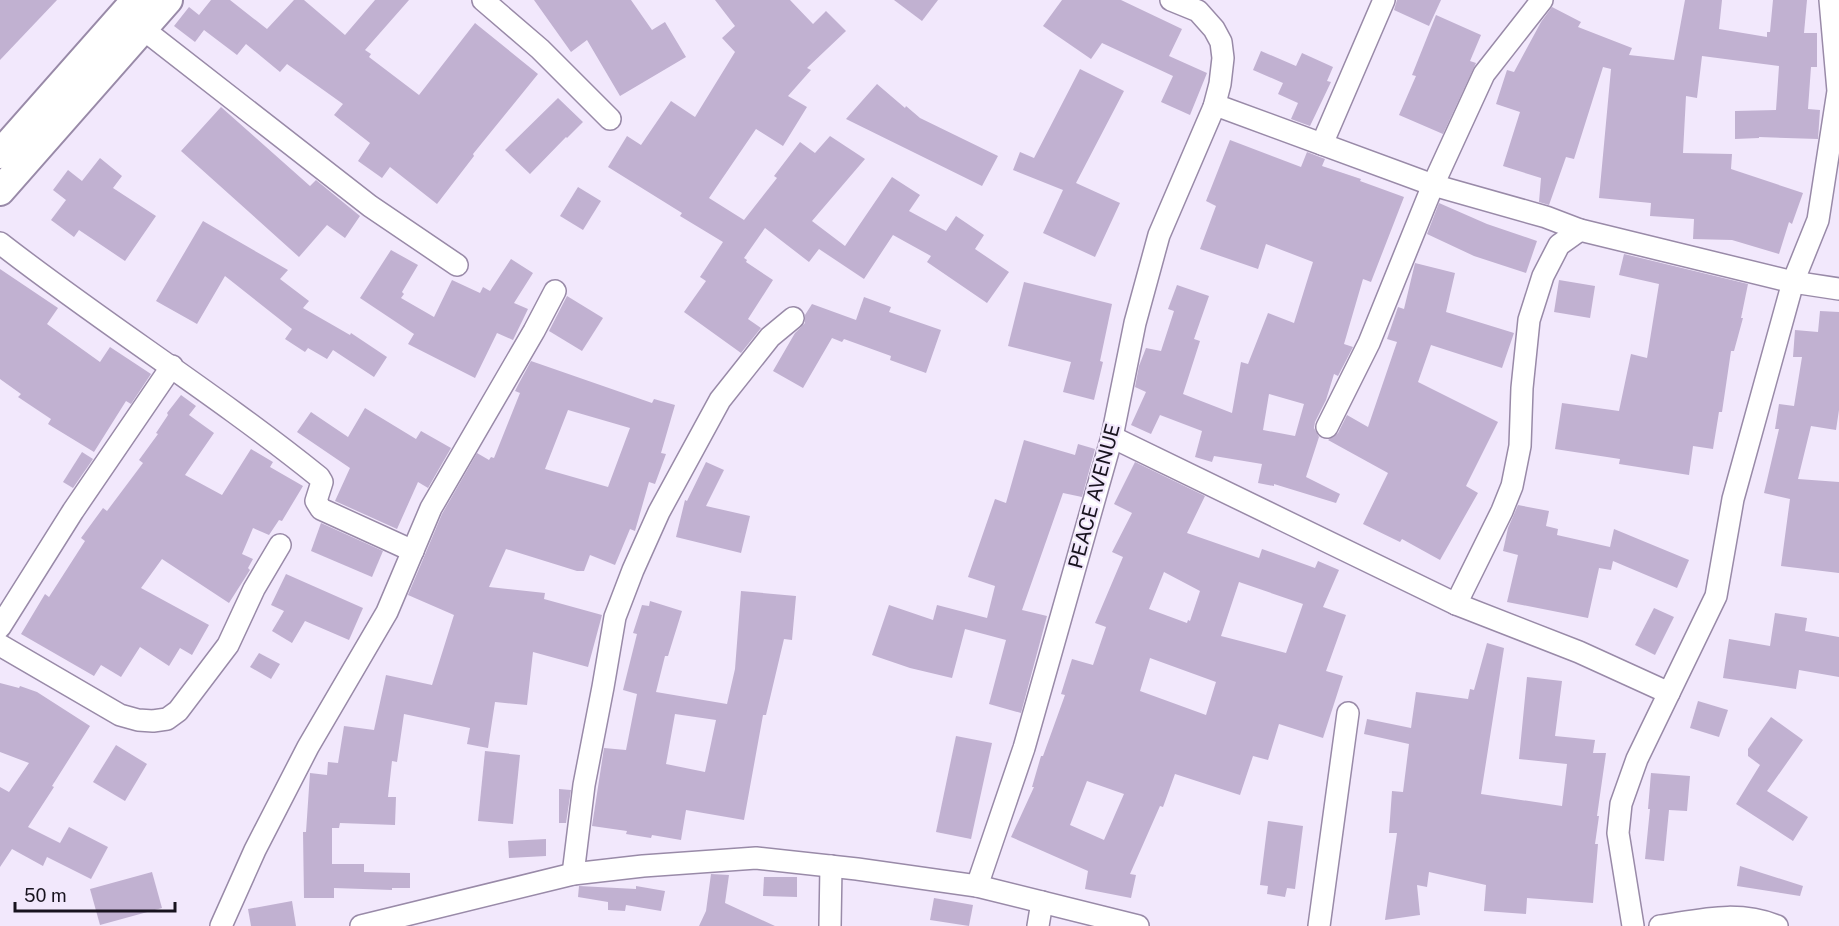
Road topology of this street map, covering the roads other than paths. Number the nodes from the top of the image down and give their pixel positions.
1 (136, 0) edge
2 (168, 0) edge
3 (483, 0) edge
4 (1171, 0) edge
5 (1384, 0) edge
6 (1542, 0) edge
7 (1830, 0) edge
8 (143, 29) junction
9 (1214, 107) junction
10 (610, 119) dead end
11 (1322, 144) junction
12 (2, 148) edge
13 (1433, 185) junction
14 (0, 191) edge
15 (1580, 230) junction
16 (0, 243) edge
17 (457, 265) dead end
18 (1793, 282) junction
19 (1839, 289) edge
20 (555, 291) dead end
21 (793, 318) dead end
22 (172, 366) junction
23 (1327, 427) dead end
24 (1112, 437) junction
25 (280, 545) dead end
26 (413, 551) junction
27 (1456, 604) junction
28 (0, 627) edge
29 (0, 645) edge
30 (1669, 693) junction
31 (1348, 713) dead end
32 (831, 866) junction
33 (573, 874) junction
34 (977, 886) junction
35 (1042, 902) junction
36 (221, 926) edge
37 (361, 926) edge
38 (830, 926) edge
39 (1038, 926) edge
40 (1138, 926) edge
41 (1319, 926) edge
42 (1633, 926) edge
43 (1660, 926) edge
44 (1777, 926) edge

1 - 12 street
2 - 8 street
3 - 10 street
4 - 9 street, PEACE AVENUE
5 - 11 street
6 - 13 street
7 - 18 street
8 - 14 street
8 - 17 street
9 - 11 street
9 - 24 street, PEACE AVENUE
11 - 13 street
13 - 15 street
13 - 23 street
15 - 18 street
15 - 27 street
16 - 22 street
18 - 19 street
18 - 30 street
20 - 26 street
21 - 33 street
22 - 26 street
22 - 28 street
24 - 27 street
24 - 34 street, PEACE AVENUE
25 - 29 street
26 - 36 street
27 - 30 street
30 - 42 street
31 - 41 street
32 - 33 street
32 - 34 street
32 - 38 street
33 - 37 street
34 - 35 street
35 - 39 street
35 - 40 street
43 - 44 street

